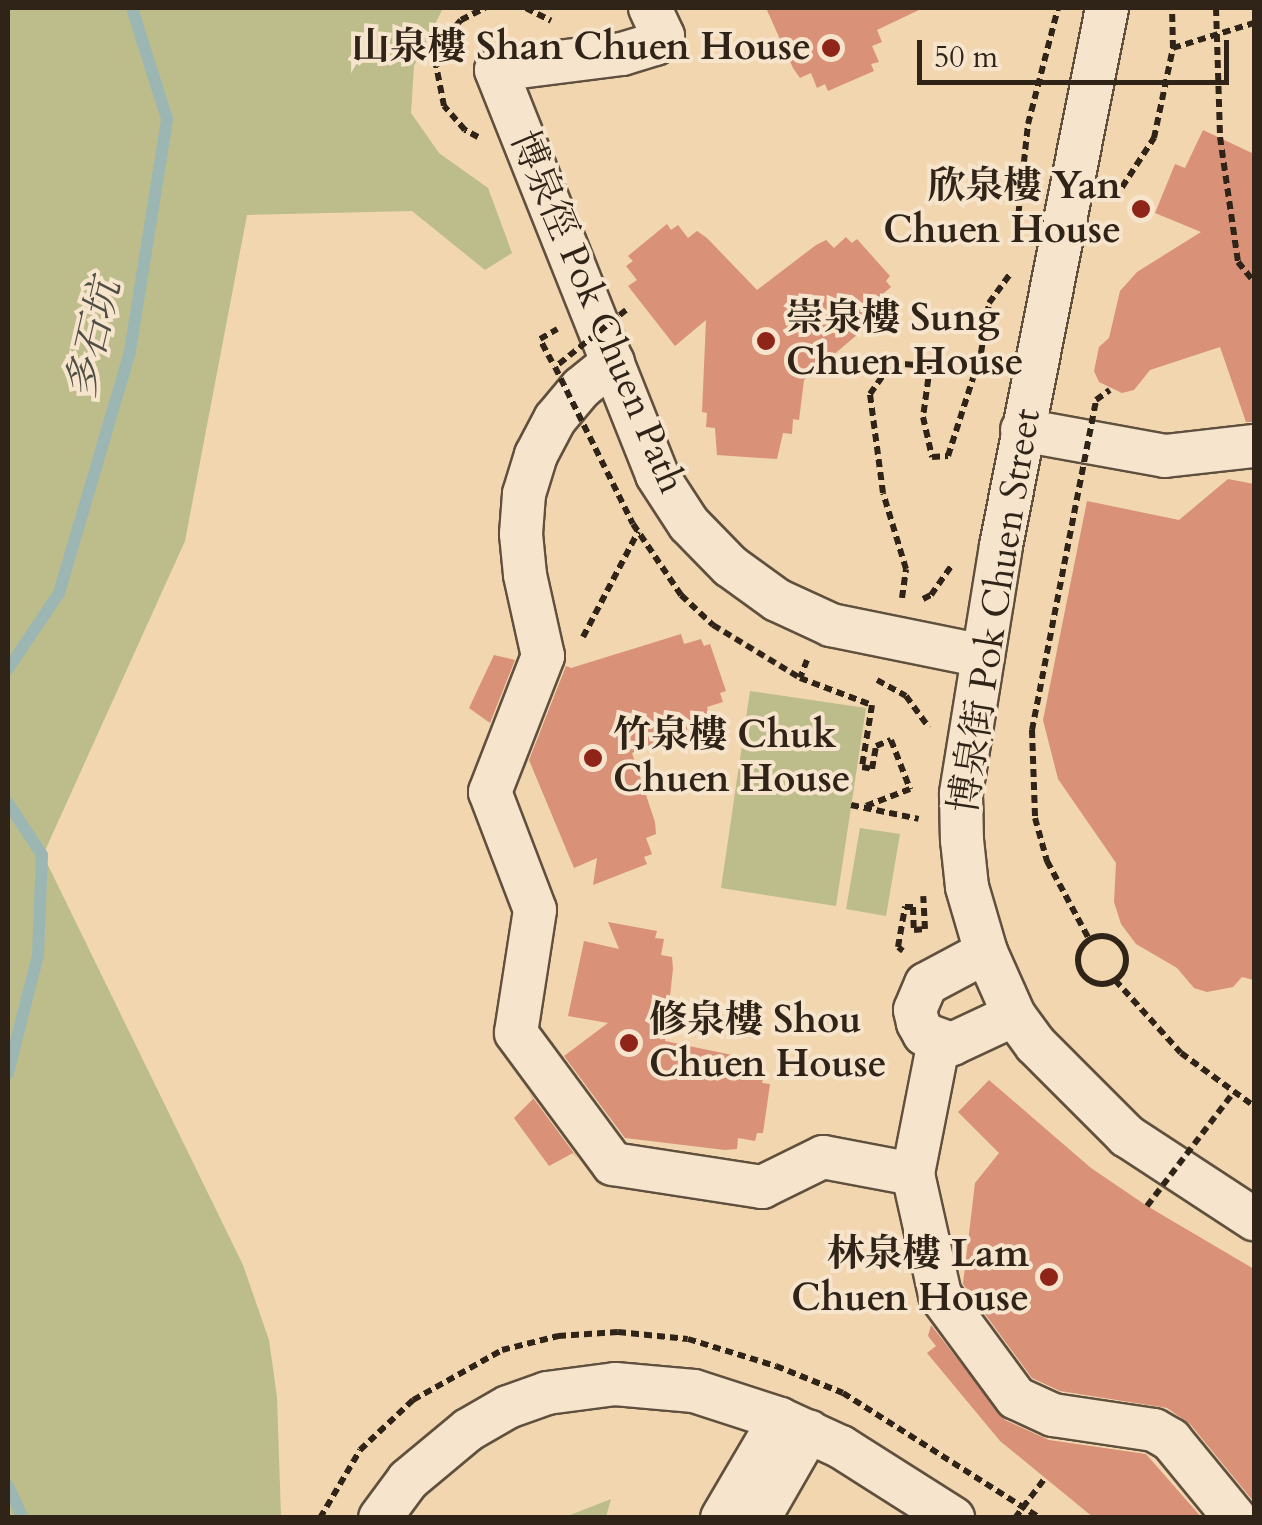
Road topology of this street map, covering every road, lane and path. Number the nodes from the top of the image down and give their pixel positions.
1 (526, 8) edge
2 (650, 8) edge
3 (1058, 8) edge
4 (1107, 8) edge
5 (1172, 8) edge
6 (1216, 8) edge
7 (1254, 23) edge
8 (1173, 48) junction
9 (575, 60) junction
10 (1111, 205) dead end
11 (1016, 237) dead end
12 (1013, 255) dead end
13 (1254, 282) edge
14 (614, 308) dead end
15 (626, 310) dead end
16 (562, 338) dead end
17 (617, 344) junction
18 (555, 368) junction
19 (1110, 390) dead end
20 (1022, 430) junction
21 (1254, 446) edge
22 (638, 532) junction
23 (896, 641) junction
24 (575, 652) dead end
25 (809, 654) dead end
26 (983, 656) junction
27 (800, 678) junction
28 (889, 684) dead end
29 (852, 804) dead end
30 (866, 807) junction
31 (920, 834) dead end
32 (923, 891) dead end
33 (1089, 939) junction
34 (986, 952) junction
35 (907, 955) dead end
36 (1115, 980) junction
37 (1014, 1015) junction
38 (939, 1042) junction
39 (1234, 1092) junction
40 (1254, 1106) edge
41 (1186, 1136) dead end
42 (1202, 1146) dead end
43 (913, 1174) junction
44 (1147, 1206) dead end
45 (1254, 1219) edge
46 (795, 1425) junction
47 (1045, 1478) dead end
48 (380, 1518) edge
49 (722, 1518) edge
50 (759, 1518) edge
51 (953, 1518) edge
52 (1016, 1518) edge
53 (1234, 1518) edge

1 - 9 path
2 - 9 street
3 - 11 path
4 - 20 street, 博泉街 Pok Chuen Street
5 - 8 path
6 - 13 path, bridge
7 - 8 path
8 - 10 path
9 - 17 street, 博泉徑 Pok Chuen Path
12 - 23 path
14 - 17 path, 博泉徑 Pok Chuen Path
15 - 18 path, bridge
16 - 18 path
17 - 23 street, 博泉徑 Pok Chuen Path
17 - 43 street
18 - 22 path, bridge
19 - 33 path, bridge
20 - 21 street
20 - 26 street, 博泉街 Pok Chuen Street
22 - 24 path
22 - 27 path, bridge
23 - 26 street, 博泉徑 Pok Chuen Path
23 - 28 path
25 - 27 path
26 - 34 street, 博泉街 Pok Chuen Street
27 - 30 path
29 - 30 path
30 - 31 path
32 - 35 path
33 - 36 path
33 - 36 path
34 - 37 street, 博泉街 Pok Chuen Street
34 - 38 street
36 - 39 path
37 - 38 street
37 - 45 street, 博泉街 Pok Chuen Street
38 - 43 street
39 - 40 path
39 - 44 path, bridge
41 - 42 path
43 - 53 street
46 - 48 street
46 - 49 street
46 - 50 street
46 - 51 street
47 - 52 path, bridge

